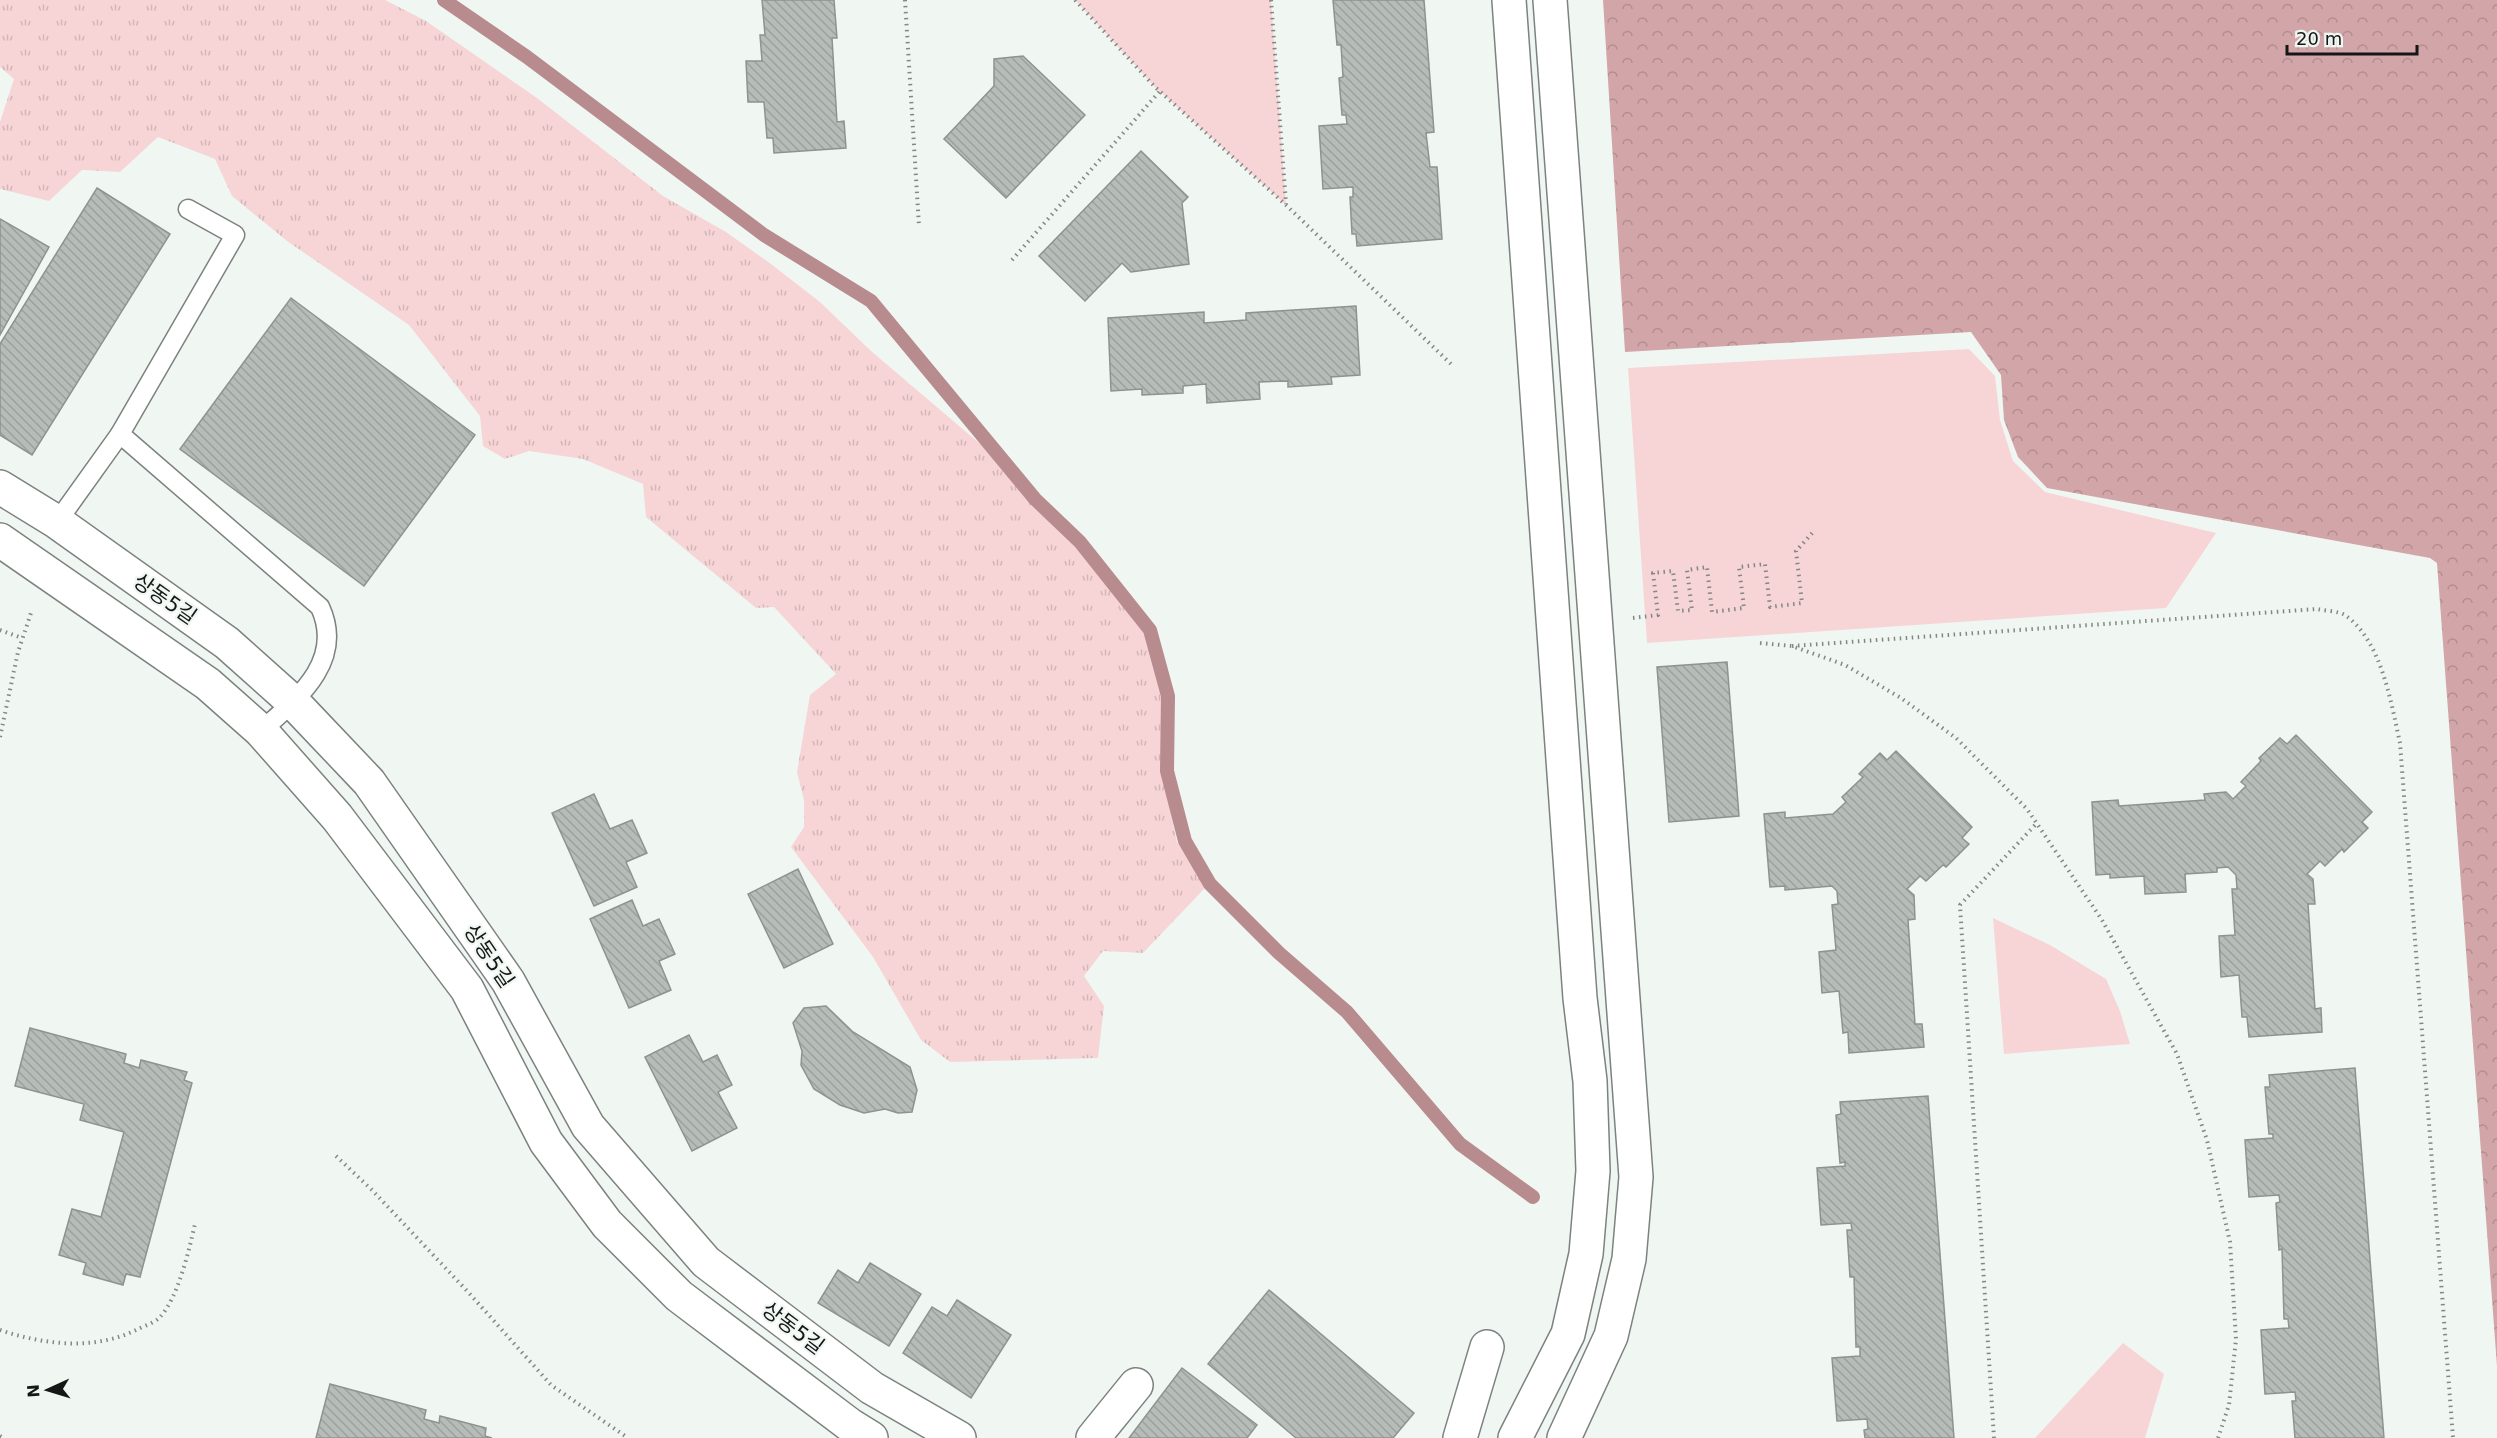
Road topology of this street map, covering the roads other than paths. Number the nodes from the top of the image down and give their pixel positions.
1 (1509, 0) edge
2 (1550, 0) edge
3 (188, 209) dead end
4 (120, 434) junction
5 (0, 487) edge
6 (57, 522) junction
7 (0, 540) edge
8 (293, 702) junction
9 (261, 732) junction
10 (1487, 1347) dead end
11 (1136, 1385) dead end
12 (871, 1438) edge
13 (959, 1438) edge
14 (1093, 1438) edge
15 (1460, 1438) edge
16 (1515, 1438) edge
17 (1564, 1438) edge

1 - 16 street
2 - 17 street
3 - 4 lane
4 - 6 lane
4 - 8 lane
5 - 6 street, 상동5길
6 - 8 street, 상동5길
7 - 9 street, 상동5길
8 - 9 lane
8 - 13 street, 상동5길
9 - 12 street, 상동5길
10 - 15 street
11 - 14 street

